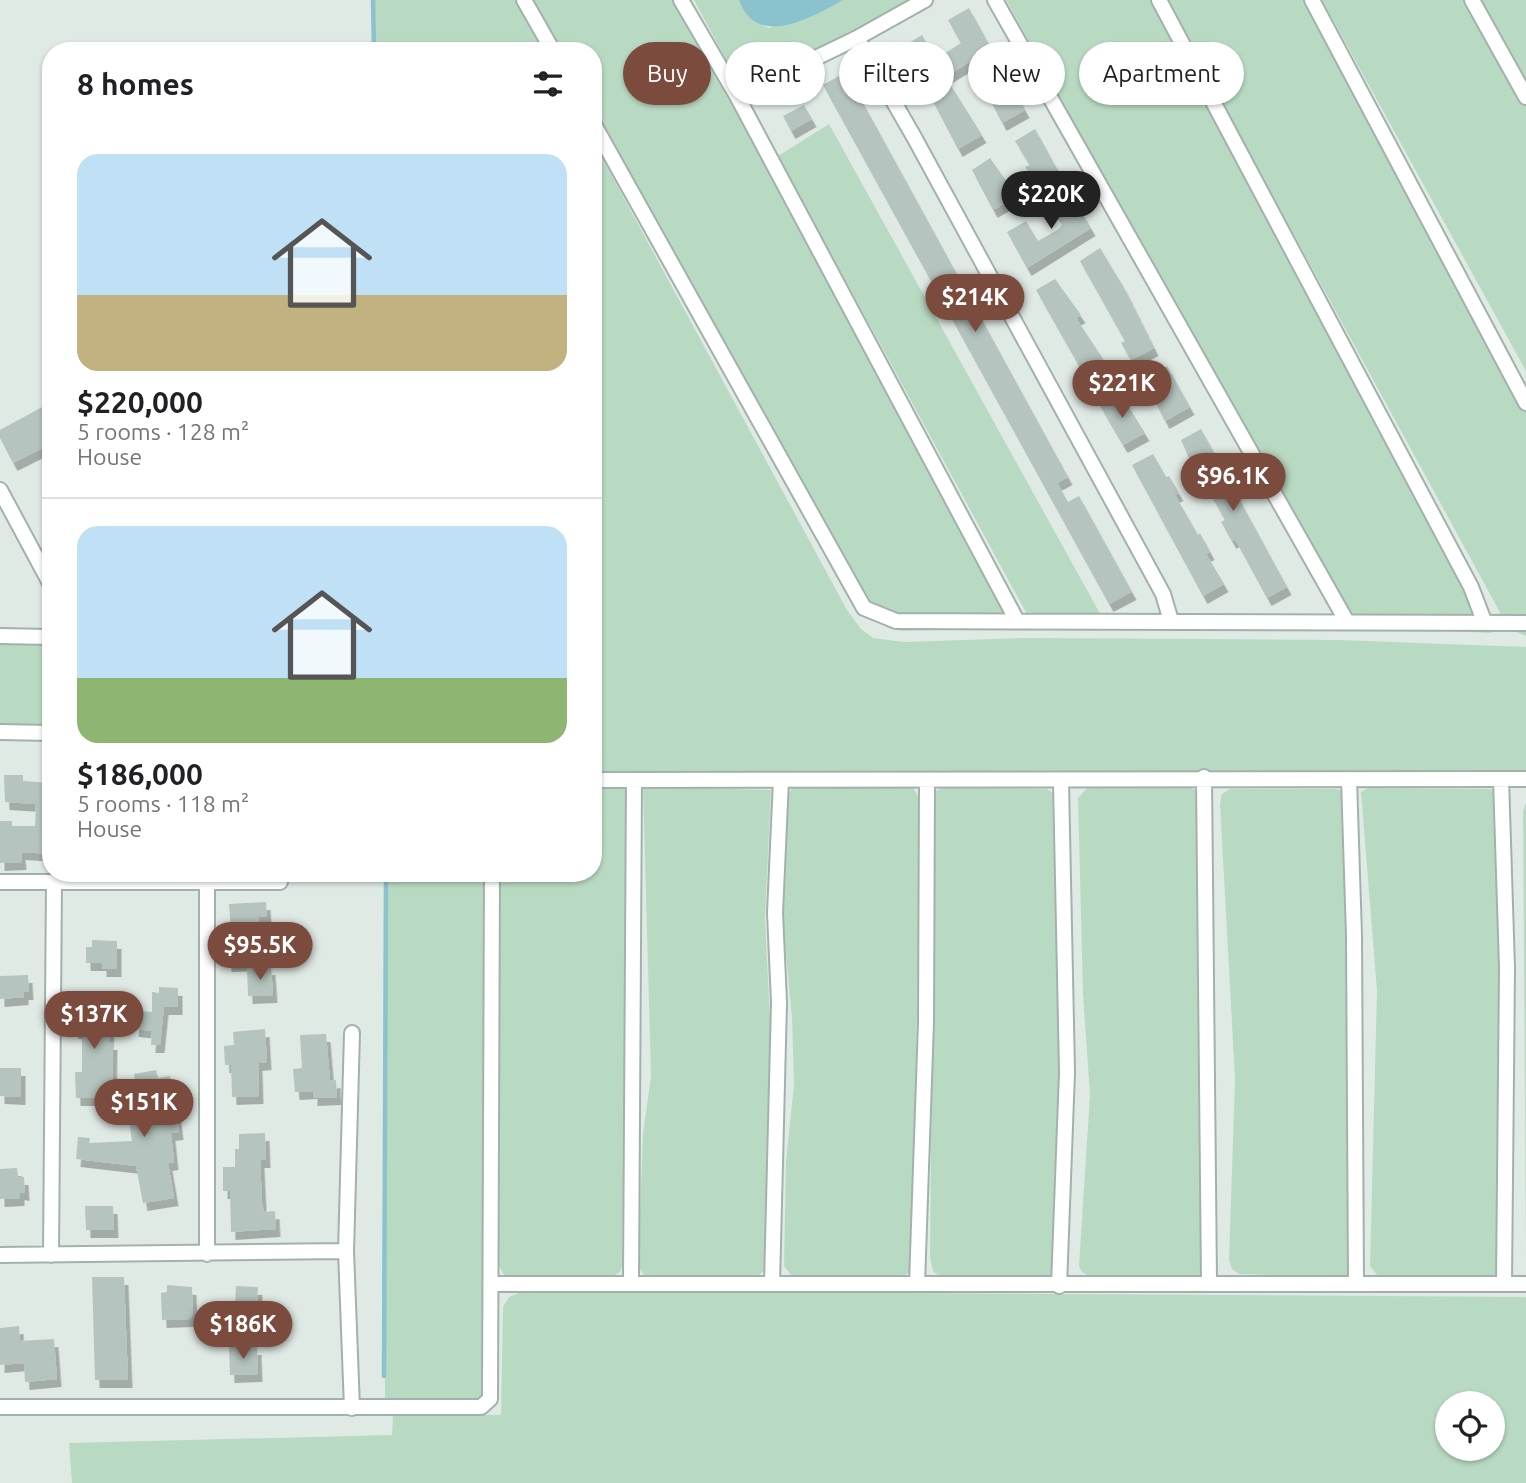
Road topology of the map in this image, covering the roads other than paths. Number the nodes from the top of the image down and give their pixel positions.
1 (524, 0) edge
2 (681, 0) edge
3 (925, 0) edge
4 (995, 0) edge
5 (1159, 0) edge
6 (1312, 0) edge
7 (1472, 0) edge
8 (857, 38) junction
9 (548, 42) edge
10 (825, 53) edge
11 (725, 75) edge
12 (1526, 96) edge
13 (742, 105) edge
14 (602, 139) edge
15 (1526, 402) edge
16 (0, 490) edge
17 (42, 568) edge
18 (1016, 619) junction
19 (1171, 621) junction
20 (1484, 621) junction
21 (1347, 622) junction
22 (1526, 622) edge
23 (0, 636) edge
24 (42, 638) edge
25 (0, 732) edge
26 (42, 733) edge
27 (1204, 777) junction
28 (1349, 779) junction
29 (1501, 779) junction
30 (1526, 779) edge
31 (602, 780) edge
32 (634, 780) junction
33 (781, 780) junction
34 (927, 780) junction
35 (1060, 782) junction
36 (0, 882) edge
37 (256, 882) edge
38 (492, 882) edge
39 (54, 883) junction
40 (207, 884) junction
41 (352, 1033) dead end
42 (346, 1251) junction
43 (207, 1254) junction
44 (0, 1255) edge
45 (51, 1255) junction
46 (1209, 1282) junction
47 (1504, 1283) junction
48 (493, 1284) junction
49 (631, 1284) junction
50 (772, 1284) junction
51 (917, 1284) junction
52 (1356, 1284) junction
53 (1526, 1284) edge
54 (1059, 1286) junction
55 (0, 1407) edge
56 (352, 1408) junction

1 - 9 street
2 - 11 street
3 - 8 street
4 - 21 street
5 - 20 street
6 - 15 street
7 - 12 street
8 - 10 street
8 - 19 street
13 - 18 street
14 - 18 street
16 - 17 street
18 - 19 street
19 - 21 street
20 - 21 street
20 - 22 street
23 - 24 street
25 - 26 street
27 - 28 street
27 - 35 street
27 - 46 street
28 - 29 street
28 - 52 street
29 - 30 street
29 - 47 street
31 - 32 street
32 - 33 street
32 - 49 street
33 - 34 street
33 - 50 street
34 - 35 street
34 - 51 street
35 - 54 street
36 - 39 street
37 - 40 street
38 - 48 street
39 - 40 street
39 - 45 street
40 - 43 street
41 - 42 street
42 - 43 street
42 - 56 street
43 - 45 street
44 - 45 street
46 - 52 street
46 - 54 street
47 - 52 street
47 - 53 street
48 - 49 street
48 - 56 street
49 - 50 street
50 - 51 street
51 - 54 street
55 - 56 street

